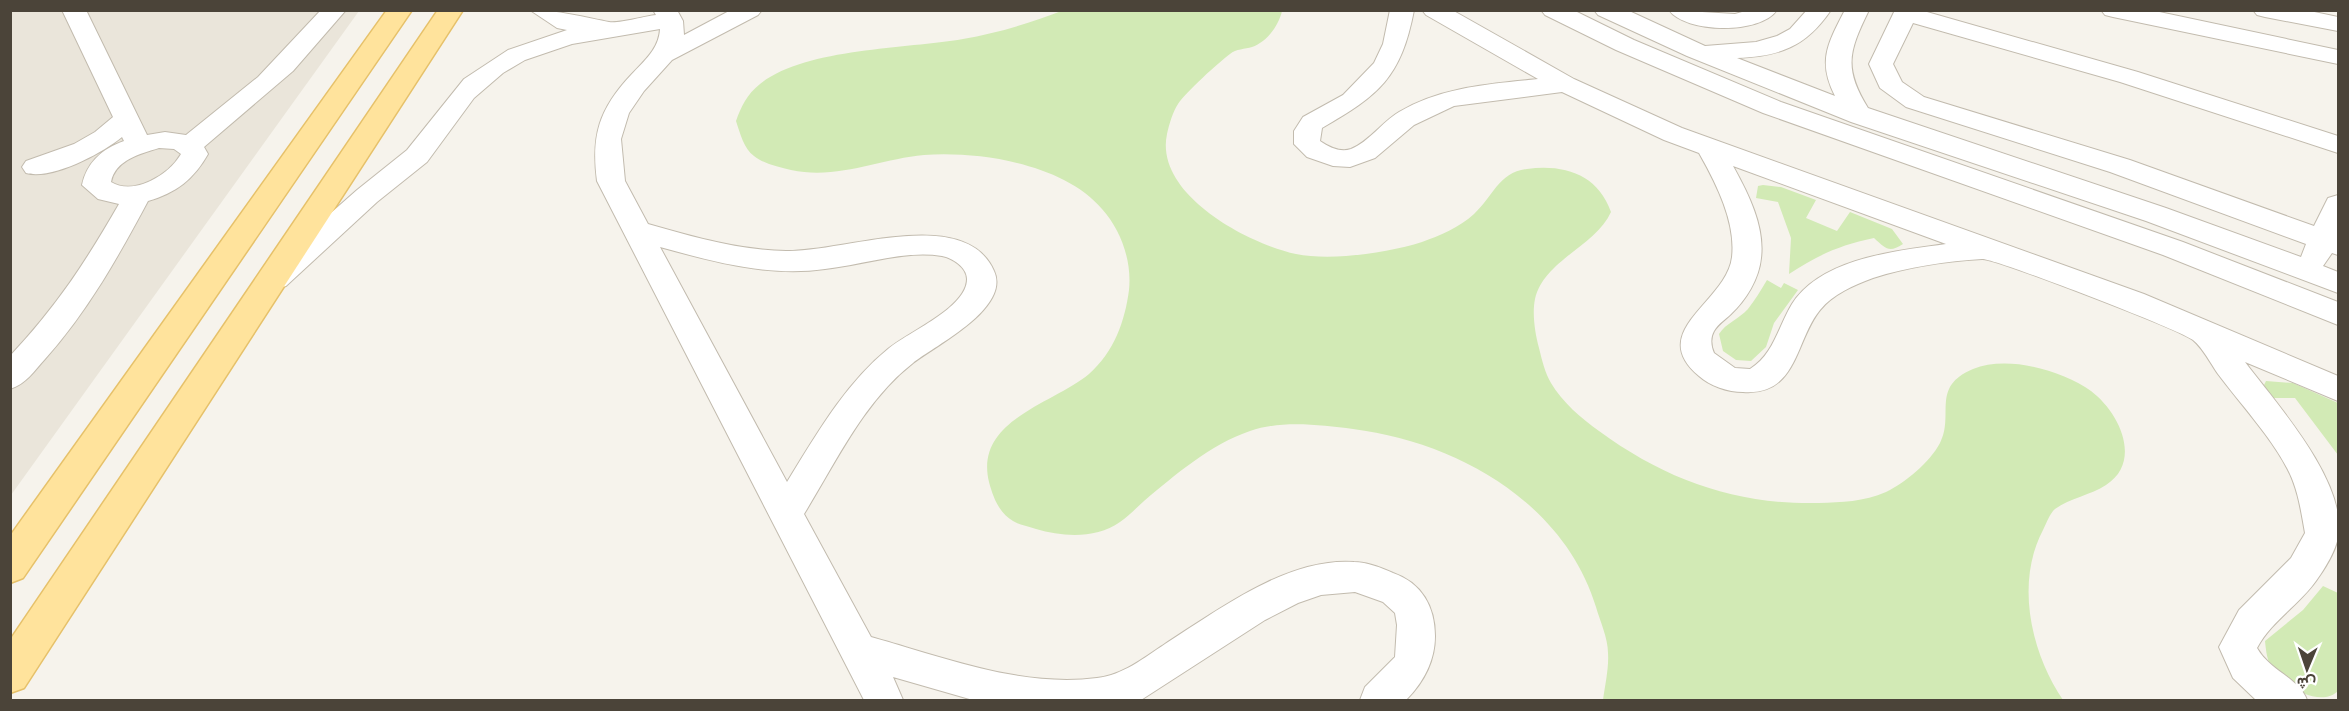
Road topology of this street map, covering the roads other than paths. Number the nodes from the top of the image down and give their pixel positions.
1 (74, 10) edge
2 (334, 10) edge
3 (400, 10) edge
4 (451, 10) edge
5 (542, 10) edge
6 (750, 10) edge
7 (1402, 10) edge
8 (1434, 10) edge
9 (1553, 10) edge
10 (1606, 10) edge
11 (1681, 10) edge
12 (1765, 10) edge
13 (1819, 10) edge
14 (1857, 10) edge
15 (2112, 10) edge
16 (2186, 10) edge
17 (2265, 10) edge
18 (1906, 12) edge
19 (668, 15) edge
20 (2338, 24) edge
21 (578, 31) junction
22 (2338, 40) edge
23 (2287, 48) junction
24 (1697, 52) junction
25 (665, 54) junction
26 (2338, 57) edge
27 (2338, 64) edge
28 (1565, 84) junction
29 (1860, 116) junction
30 (127, 118) junction
31 (139, 145) junction
32 (2338, 145) edge
33 (190, 146) junction
34 (1711, 150) junction
35 (105, 164) junction
36 (2012, 166) junction
37 (23, 167) edge
38 (1999, 190) junction
39 (138, 194) junction
40 (2338, 204) edge
41 (635, 230) junction
42 (2331, 242) edge
43 (1986, 250) junction
44 (2308, 271) junction
45 (270, 283) junction
46 (2338, 283) edge
47 (2338, 314) edge
48 (2205, 333) junction
49 (10, 377) edge
50 (2338, 389) edge
51 (785, 515) junction
52 (10, 567) edge
53 (859, 651) junction
54 (10, 675) edge
55 (884, 700) edge
56 (1062, 700) edge
57 (1379, 700) edge
58 (2288, 700) edge

1 - 30 street
2 - 33 street
3 - 52 main road
4 - 45 main road
5 - 21 street
6 - 25 street
7 - 28 street
8 - 28 street
9 - 38 street
10 - 24 street
11 - 12 street
13 - 24 street
14 - 29 street
15 - 23 street
16 - 22 street
17 - 20 street
18 - 32 street
18 - 42 street
19 - 21 street
19 - 25 street
21 - 45 street
23 - 26 street
23 - 27 street
24 - 29 street
25 - 41 street
28 - 34 street
29 - 36 street
30 - 31 street
30 - 37 street
31 - 33 street
31 - 35 street
33 - 39 street
34 - 43 street
34 - 43 street
35 - 37 street
35 - 39 street
36 - 38 street
36 - 44 street
38 - 47 street
39 - 49 street
40 - 42 street
41 - 51 street
41 - 51 street
42 - 44 street
43 - 48 street
44 - 46 street
45 - 54 main road
48 - 50 street
48 - 58 street
51 - 53 street
53 - 55 street
53 - 56 street
56 - 57 street

